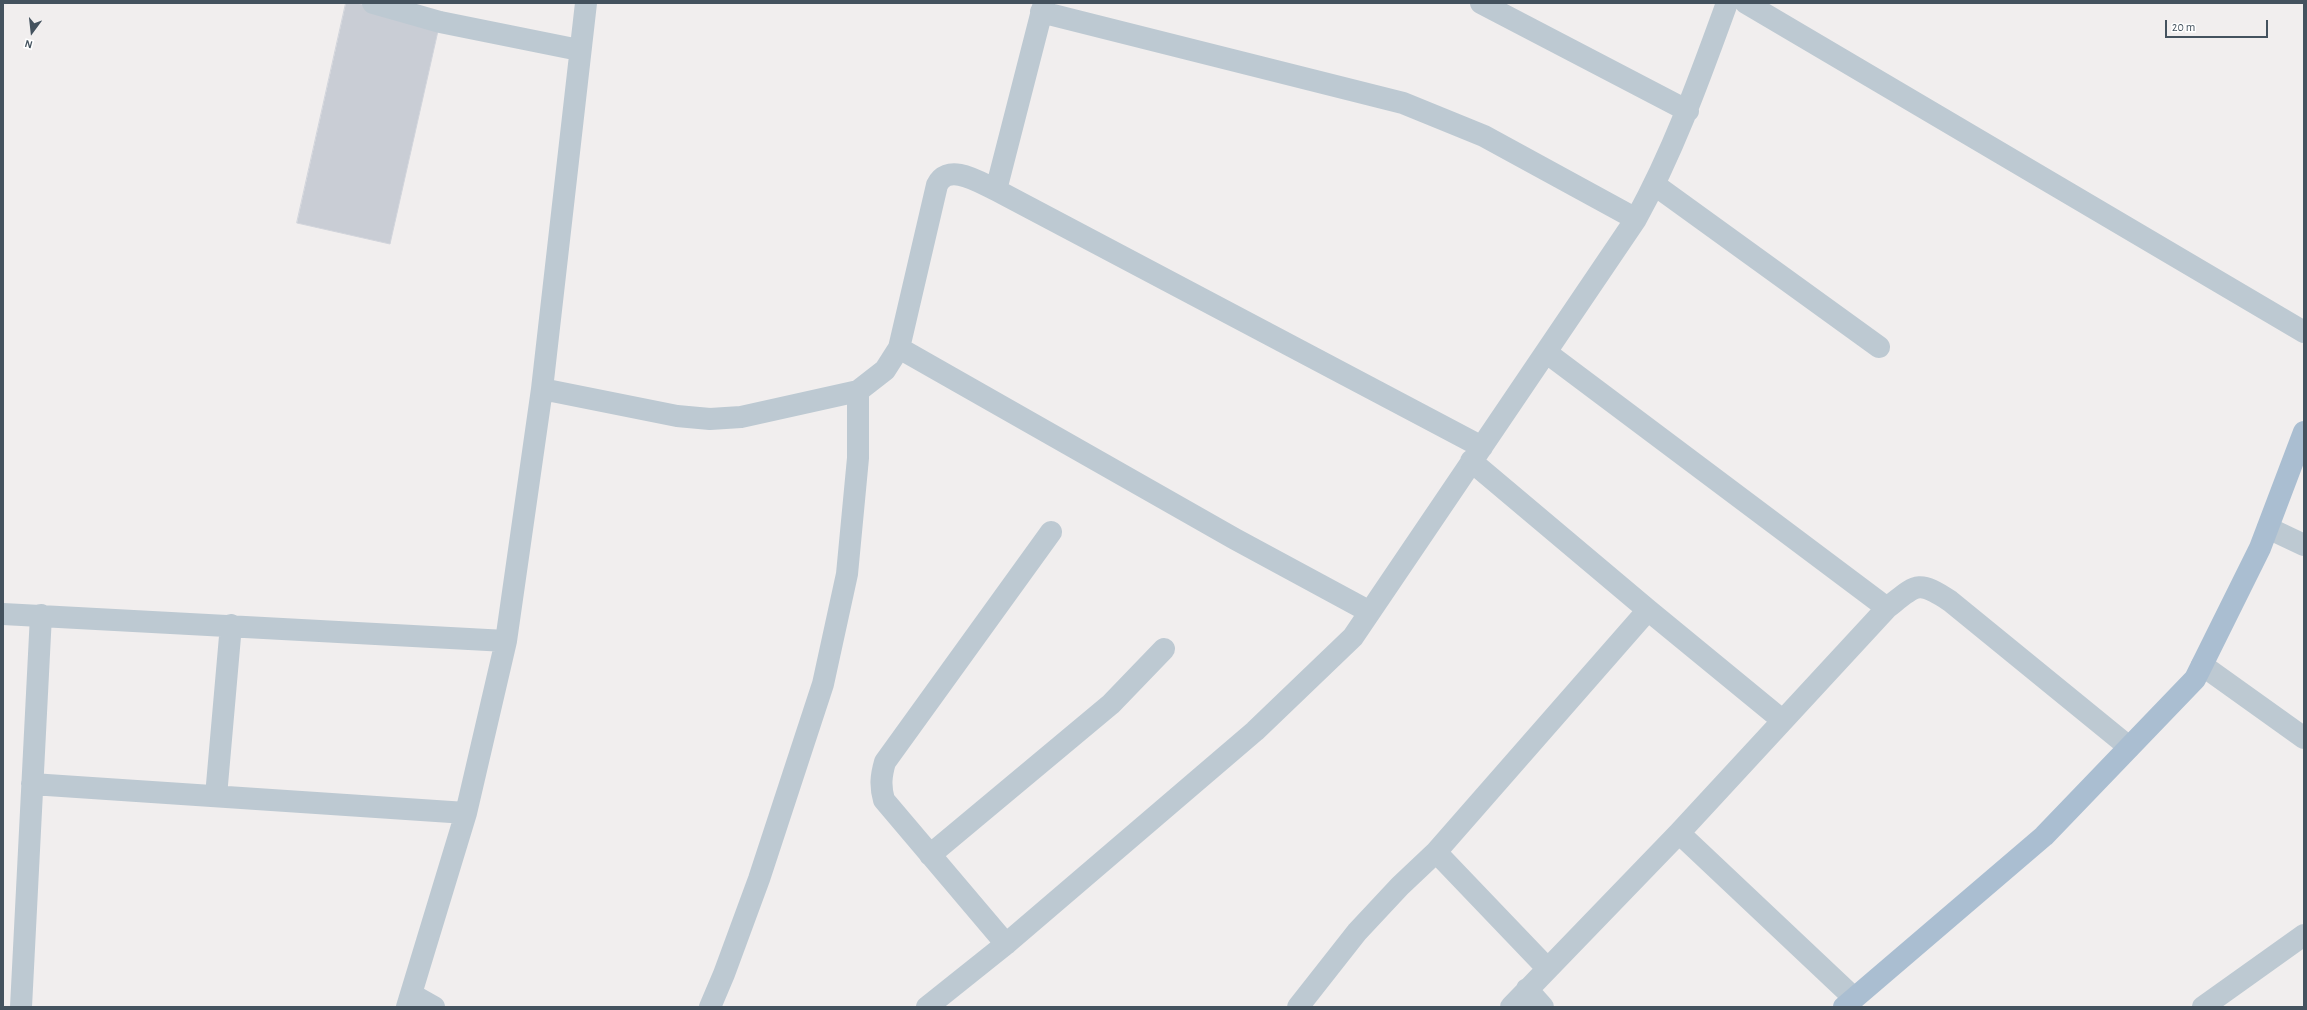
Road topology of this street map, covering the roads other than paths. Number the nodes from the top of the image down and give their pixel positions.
1 (373, 3) edge
2 (586, 3) edge
3 (1481, 3) edge
4 (1727, 3) edge
5 (1746, 3) edge
6 (1042, 7) edge
7 (580, 50) junction
8 (1688, 111) junction
9 (1655, 185) junction
10 (996, 190) junction
11 (1636, 219) junction
12 (2304, 332) edge
13 (1880, 347) dead end
14 (899, 348) junction
15 (1546, 353) junction
16 (542, 389) junction
17 (858, 391) junction
18 (2304, 432) edge
19 (1477, 454) junction
20 (2268, 528) junction
21 (1051, 532) dead end
22 (2304, 544) edge
23 (1887, 608) junction
24 (1648, 610) junction
25 (1370, 612) junction
26 (3, 614) edge
27 (41, 614) junction
28 (231, 626) junction
29 (506, 641) junction
30 (1164, 649) dead end
31 (2202, 665) junction
32 (1782, 720) junction
33 (2304, 738) edge
34 (2129, 748) junction
35 (32, 784) junction
36 (216, 796) junction
37 (466, 813) junction
38 (1679, 833) junction
39 (1436, 852) junction
40 (930, 855) junction
41 (1006, 944) junction
42 (2299, 946) edge
43 (1547, 968) junction
44 (1527, 989) junction
45 (409, 1000) edge
46 (1849, 1002) edge
47 (20, 1007) edge
48 (434, 1007) edge
49 (710, 1007) edge
50 (927, 1007) edge
51 (1298, 1007) edge
52 (1511, 1007) edge
53 (1543, 1007) edge
54 (2203, 1007) edge

1 - 7 street
2 - 7 street
3 - 8 street
4 - 8 street
5 - 12 street
6 - 10 street
6 - 11 street
7 - 16 street
8 - 9 street
9 - 11 street
9 - 13 street
10 - 14 street
10 - 19 street
11 - 15 street
14 - 17 street
14 - 25 street
15 - 19 street
15 - 23 street
16 - 17 street
16 - 29 street
17 - 49 street
18 - 20 main road
19 - 24 street
19 - 25 street
20 - 22 street
20 - 31 main road
21 - 40 street
23 - 32 street
23 - 34 street
24 - 32 street
24 - 39 street
25 - 41 street
26 - 27 street
27 - 28 street
27 - 35 street
28 - 29 street
28 - 36 street
29 - 37 street
30 - 40 street
31 - 33 street
31 - 34 main road
32 - 38 street
34 - 46 main road
35 - 36 street
35 - 47 street
36 - 37 street
37 - 45 street
38 - 43 street
38 - 46 street
39 - 43 street
39 - 51 street
40 - 41 street
41 - 50 street
42 - 54 street
43 - 44 street
44 - 52 street
44 - 53 street
45 - 48 street

